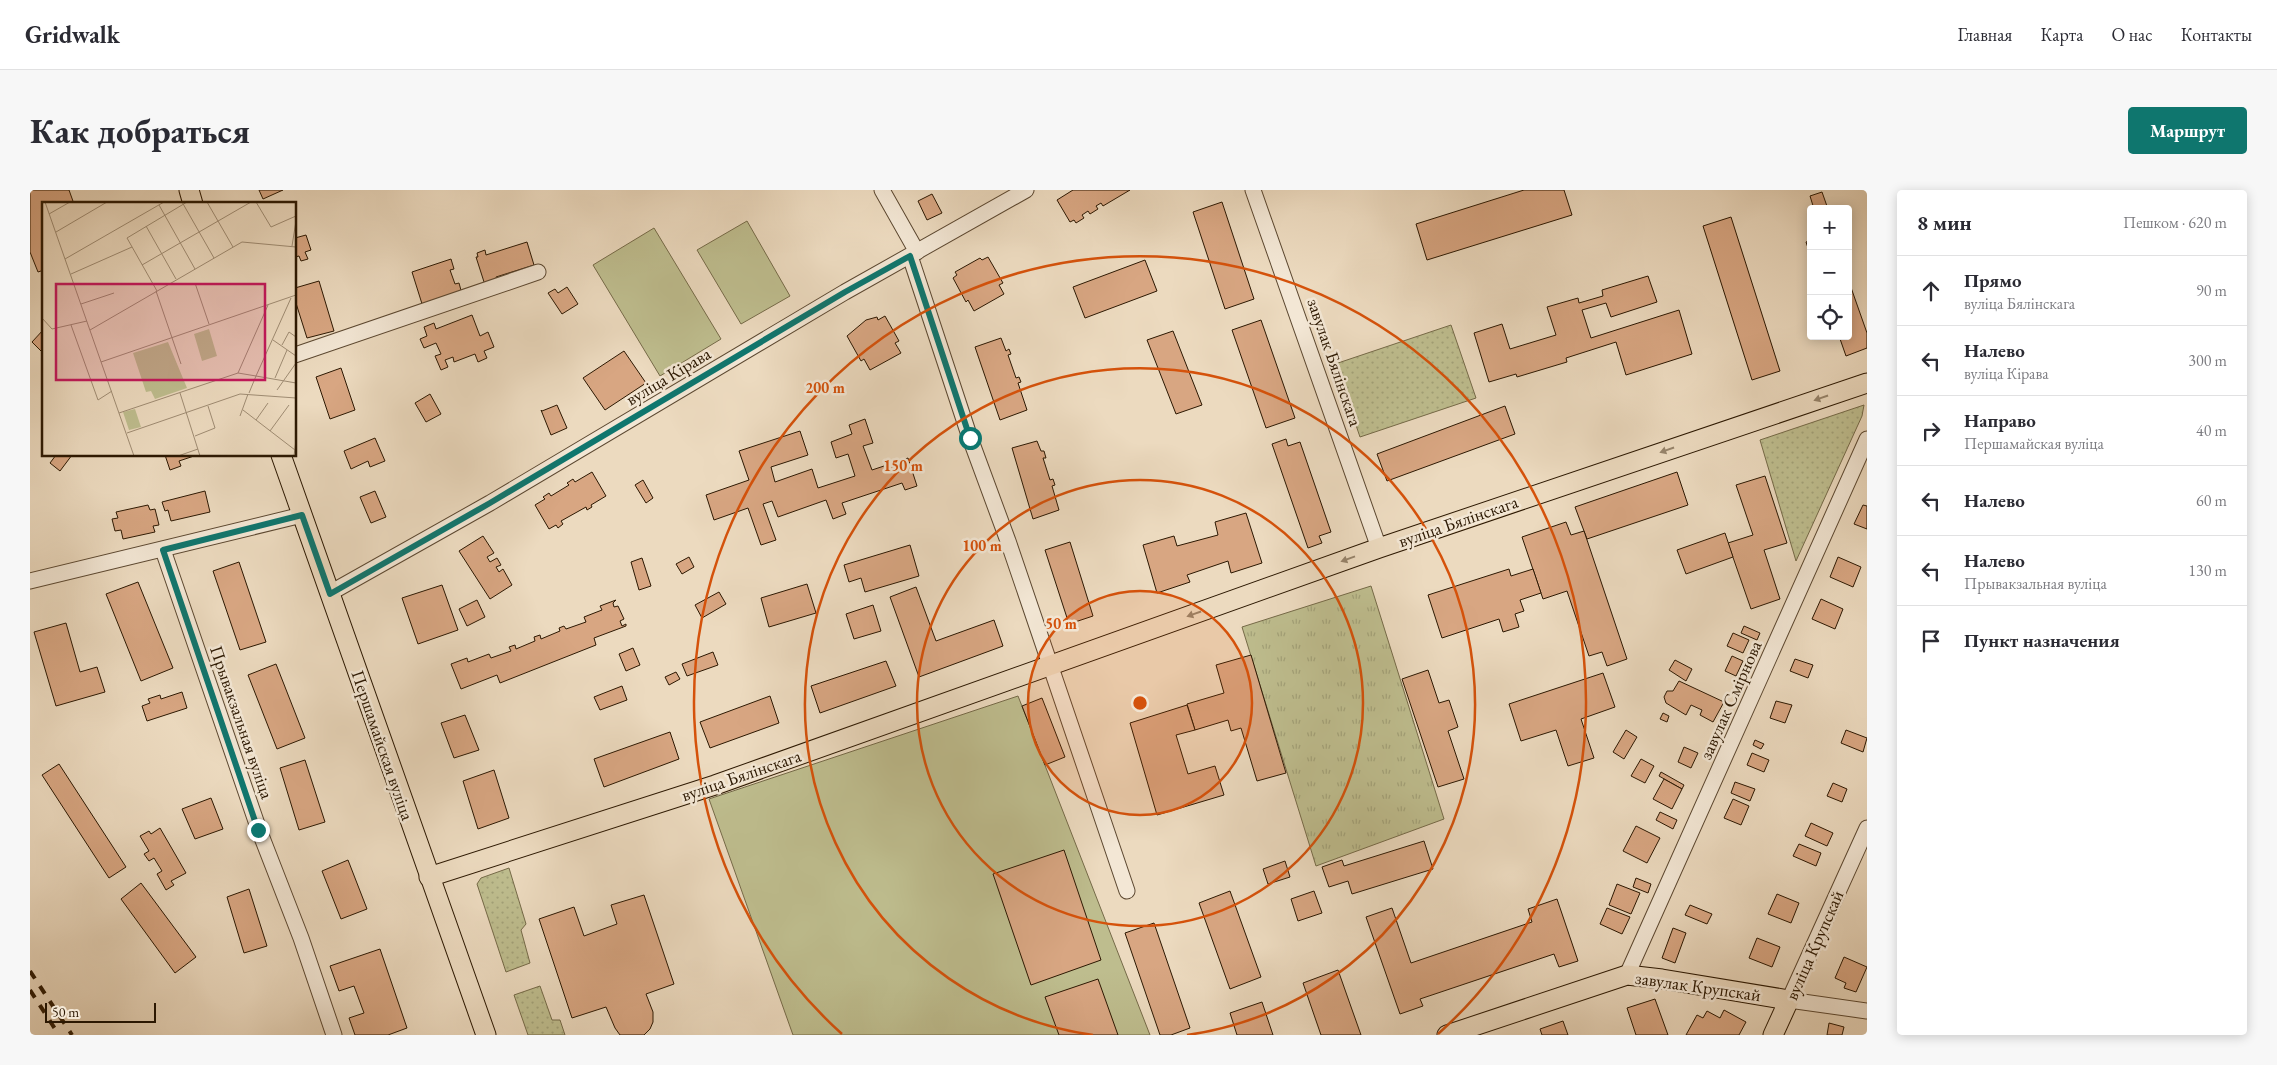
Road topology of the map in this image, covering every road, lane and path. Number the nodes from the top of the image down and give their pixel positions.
1 (189, 190) edge
2 (882, 190) edge
3 (1026, 190) edge
4 (1253, 190) edge
5 (193, 202) edge
6 (913, 254) junction
7 (538, 272) dead end
8 (296, 355) edge
9 (1867, 383) edge
10 (1867, 439) edge
11 (281, 456) edge
12 (302, 515) junction
13 (1380, 548) junction
14 (163, 550) junction
15 (30, 581) edge
16 (330, 594) junction
17 (1051, 664) junction
18 (1867, 828) edge
19 (429, 877) junction
20 (1127, 891) dead end
21 (1626, 975) junction
22 (1789, 1000) junction
23 (1867, 1011) edge
24 (334, 1035) edge
25 (486, 1035) edge
26 (1447, 1035) edge
27 (1773, 1035) edge

1 - 5 main road
2 - 6 street
3 - 6 street, вуліца Кірава
4 - 13 street, завулак Бялінскага
6 - 16 street, вуліца Кірава
6 - 17 street
7 - 8 street
9 -> 13 main road, вуліца Бялінскага
10 - 21 street, завулак Смірнова
11 - 12 main road, Першамайская вуліца
12 - 14 street
12 - 16 main road, Першамайская вуліца
13 -> 17 main road, вуліца Бялінскага
14 - 15 street
14 - 24 street, Прывакзальная вуліца
16 - 19 main road, Першамайская вуліца
17 - 19 main road, вуліца Бялінскага
17 - 20 street
18 - 22 street, вуліца Крупскай
19 - 25 main road, Першамайская вуліца
21 - 22 main road, завулак Крупскай
21 - 26 main road, завулак Крупскай
22 - 23 street, завулак Крупскай
22 - 27 main road, вуліца Крупскай

